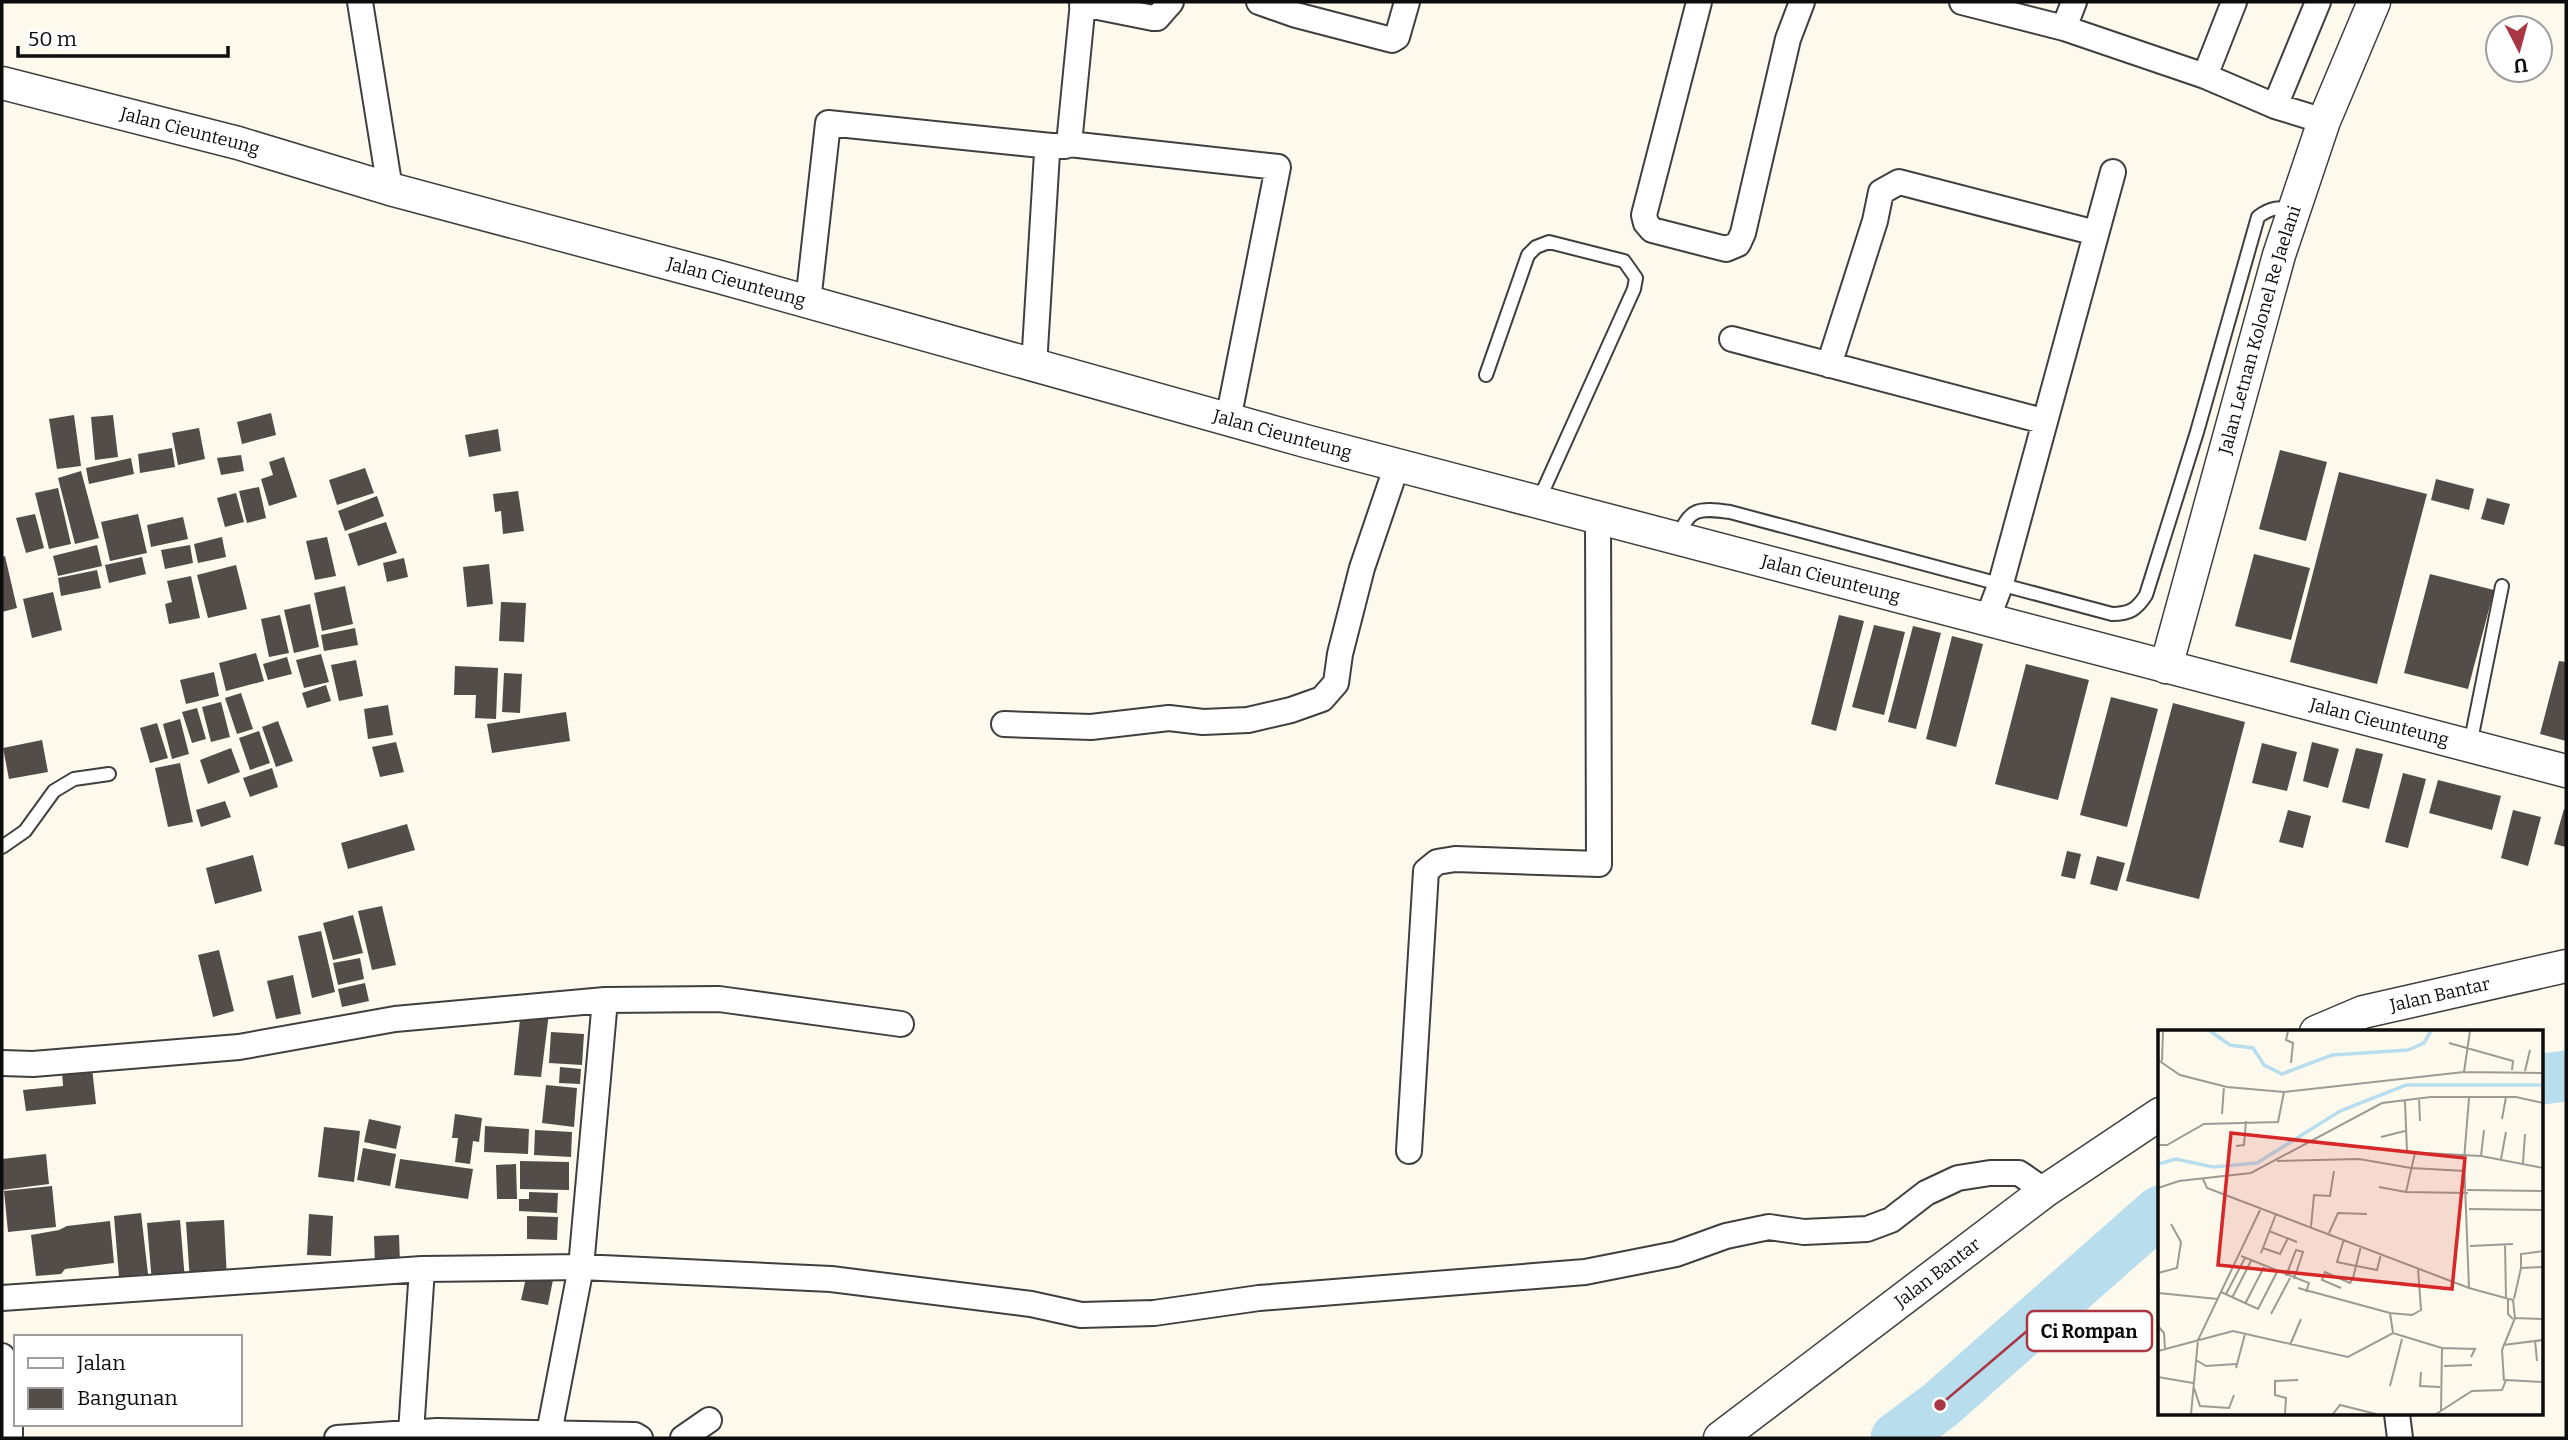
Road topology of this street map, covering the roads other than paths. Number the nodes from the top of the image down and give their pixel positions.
1 (360, 2) edge
2 (1171, 2) edge
3 (1259, 2) edge
4 (1407, 2) edge
5 (1699, 2) edge
6 (1802, 2) edge
7 (1962, 2) edge
8 (2074, 2) edge
9 (2234, 2) edge
10 (2318, 2) edge
11 (2374, 2) edge
12 (1083, 4) edge
13 (2064, 28) junction
14 (2205, 76) junction
15 (2, 83) edge
16 (2276, 106) junction
17 (2324, 121) junction
18 (1060, 145) junction
19 (2113, 172) dead end
20 (390, 189) junction
21 (2295, 210) junction
22 (2096, 233) junction
23 (807, 302) junction
24 (1732, 339) dead end
25 (1829, 365) junction
26 (1034, 366) junction
27 (1486, 375) dead end
28 (1228, 419) junction
29 (2043, 421) junction
30 (1397, 465) junction
31 (1538, 502) junction
32 (1598, 518) junction
33 (1678, 539) junction
34 (2001, 583) junction
35 (2502, 586) dead end
36 (1987, 620) junction
37 (2166, 667) junction
38 (1004, 724) dead end
39 (2470, 745) junction
40 (2566, 771) edge
41 (109, 774) dead end
42 (2, 847) edge
43 (2566, 966) edge
44 (605, 1000) junction
45 (901, 1024) dead end
46 (2321, 1030) edge
47 (2, 1063) edge
48 (2158, 1115) edge
49 (1409, 1151) dead end
50 (2045, 1191) junction
51 (581, 1267) junction
52 (422, 1269) junction
53 (2, 1298) edge
54 (2, 1356) edge
55 (2397, 1416) edge
56 (709, 1420) dead end
57 (411, 1432) junction
58 (549, 1433) junction
59 (10, 1438) edge
60 (337, 1438) edge
61 (640, 1438) edge
62 (683, 1438) edge
63 (1720, 1438) edge
64 (2400, 1438) edge

1 - 20 street
2 - 12 street
3 - 4 street
5 - 6 street
7 - 13 street
8 - 13 street
9 - 14 street
10 - 16 street
11 - 17 street, Jalan Letnan Kolonel Re Jaelani
12 - 18 street
13 - 14 street
14 - 16 street
15 - 20 street, Jalan Cieunteung
16 - 17 street
17 - 21 street, Jalan Letnan Kolonel Re Jaelani
18 - 23 street
18 - 26 street
18 - 28 street
19 - 22 street
20 - 23 street, Jalan Cieunteung
21 - 34 lane
21 - 37 street, Jalan Letnan Kolonel Re Jaelani
22 - 25 street
22 - 29 street
23 - 26 street, Jalan Cieunteung
24 - 25 street
25 - 29 street
26 - 28 street, Jalan Cieunteung
27 - 31 lane
28 - 30 street, Jalan Cieunteung
29 - 34 street
30 - 31 street, Jalan Cieunteung
30 - 38 street
31 - 32 street, Jalan Cieunteung
32 - 33 street, Jalan Cieunteung
32 - 49 street
33 - 34 lane
33 - 36 street, Jalan Cieunteung
34 - 36 street
35 - 39 lane
36 - 37 street, Jalan Cieunteung
37 - 39 street, Jalan Cieunteung
39 - 40 street, Jalan Cieunteung
41 - 42 lane
43 - 46 street, Jalan Bantar
44 - 45 street
44 - 47 street
44 - 51 street
48 - 50 street, Jalan Bantar
50 - 51 street
50 - 63 street, Jalan Bantar
51 - 52 street
51 - 58 street
52 - 53 street
52 - 57 street
54 - 59 street
55 - 64 street
56 - 62 street
57 - 58 street
57 - 60 street
58 - 61 street

